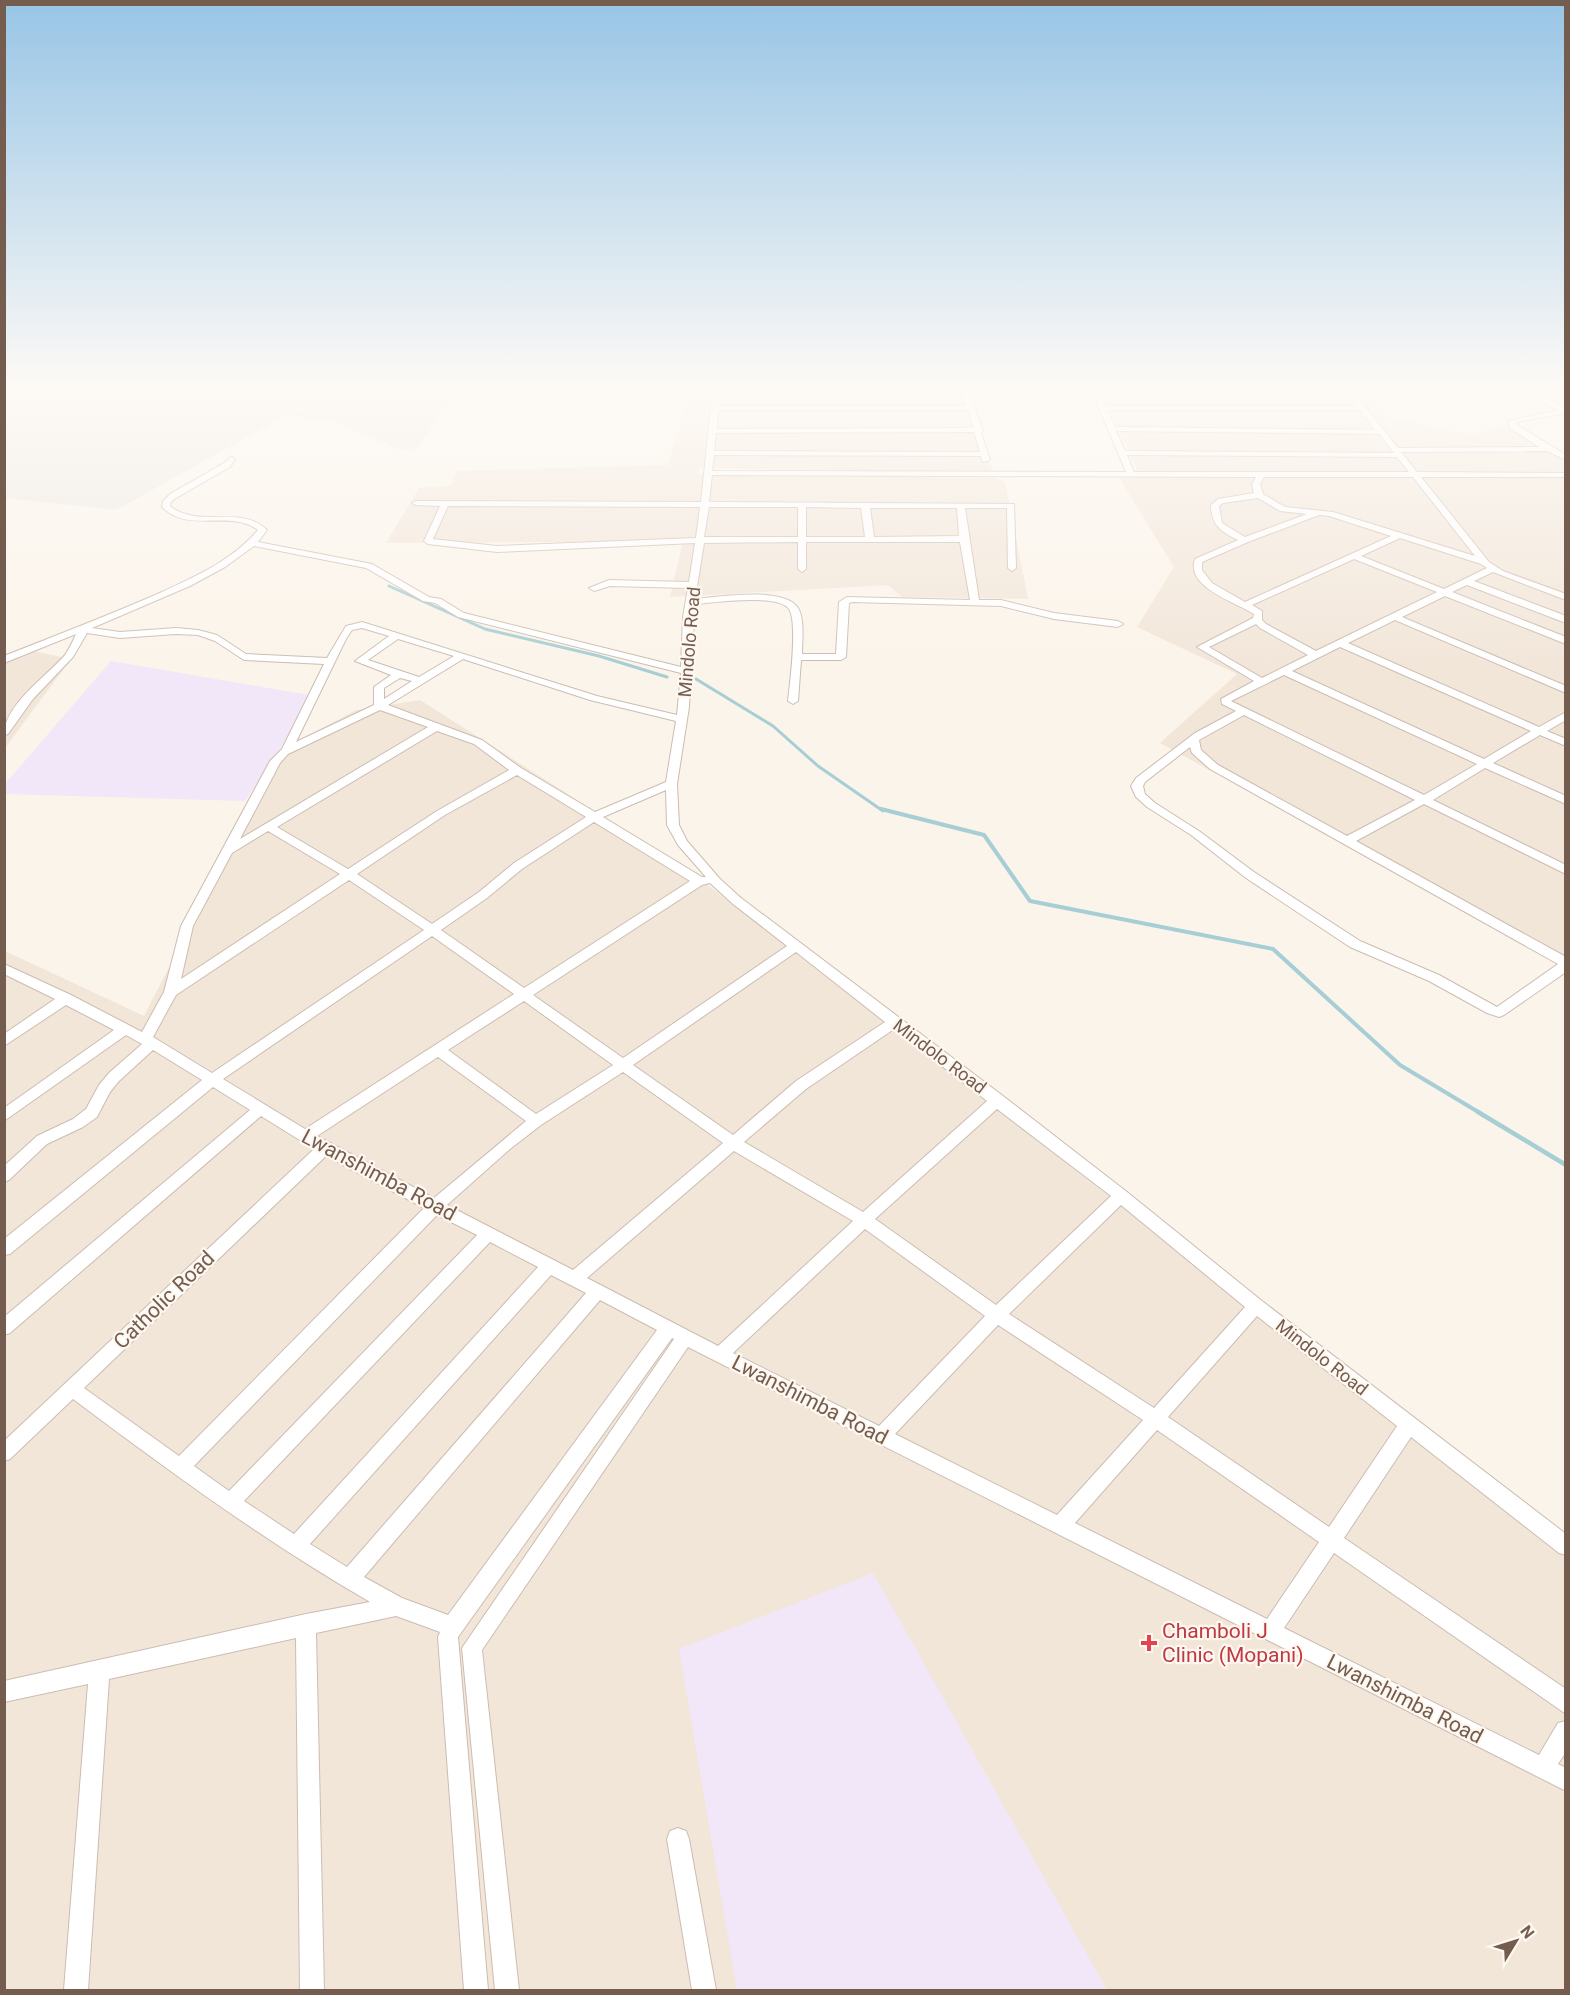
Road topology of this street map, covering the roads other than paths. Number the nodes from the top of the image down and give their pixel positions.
1 (196, 482) edge
2 (706, 482) edge
3 (1240, 482) edge
4 (1257, 482) edge
5 (1423, 482) edge
6 (1259, 495) junction
7 (416, 503) dead end
8 (445, 503) junction
9 (705, 504) junction
10 (802, 505) junction
11 (866, 505) junction
12 (961, 506) junction
13 (1320, 512) junction
14 (1398, 536) junction
15 (870, 539) junction
16 (964, 539) junction
17 (700, 540) junction
18 (802, 540) junction
19 (1245, 540) junction
20 (252, 543) junction
21 (1354, 556) junction
22 (1484, 562) junction
23 (1012, 568) dead end
24 (802, 569) dead end
25 (1492, 569) junction
26 (1468, 582) junction
27 (693, 585) junction
28 (594, 588) dead end
29 (1444, 593) junction
30 (1566, 597) edge
31 (691, 602) junction
32 (975, 603) junction
33 (1245, 604) junction
34 (1395, 617) junction
35 (1257, 620) junction
36 (1566, 620) edge
37 (1118, 624) dead end
38 (84, 628) junction
39 (397, 635) junction
40 (1566, 641) edge
41 (1339, 643) junction
42 (462, 655) junction
43 (1316, 655) junction
44 (796, 657) junction
45 (4, 660) edge
46 (330, 661) junction
47 (686, 671) junction
48 (1284, 671) junction
49 (399, 674) junction
50 (421, 681) junction
51 (1262, 682) junction
52 (1566, 690) edge
53 (793, 701) dead end
54 (380, 705) junction
55 (1244, 711) junction
56 (1566, 715) edge
57 (681, 719) junction
58 (436, 728) junction
59 (1538, 731) junction
60 (4, 732) edge
61 (1194, 740) junction
62 (1566, 743) edge
63 (287, 750) junction
64 (1486, 764) junction
65 (517, 770) junction
66 (671, 784) junction
67 (1426, 799) junction
68 (1566, 801) edge
69 (594, 817) junction
70 (269, 827) junction
71 (1347, 841) junction
72 (227, 851) junction
73 (1566, 870) edge
74 (348, 874) junction
75 (699, 881) junction
76 (716, 882) junction
77 (432, 930) junction
78 (796, 946) junction
79 (1566, 964) edge
80 (4, 968) edge
81 (171, 992) junction
82 (524, 995) junction
83 (66, 998) junction
84 (894, 1022) junction
85 (125, 1029) junction
86 (4, 1041) edge
87 (148, 1041) junction
88 (437, 1049) junction
89 (625, 1064) junction
90 (213, 1079) junction
91 (998, 1100) junction
92 (260, 1109) junction
93 (4, 1116) edge
94 (536, 1121) junction
95 (304, 1137) junction
96 (733, 1143) junction
97 (324, 1148) junction
98 (4, 1176) edge
99 (1121, 1196) junction
100 (436, 1205) junction
101 (864, 1220) junction
102 (489, 1233) junction
103 (4, 1249) edge
104 (550, 1265) junction
105 (575, 1278) junction
106 (598, 1291) junction
107 (1256, 1306) junction
108 (997, 1315) junction
109 (4, 1328) edge
110 (677, 1333) junction
111 (720, 1355) junction
112 (71, 1388) junction
113 (1155, 1418) junction
114 (1409, 1424) junction
115 (881, 1436) junction
116 (4, 1453) edge
117 (180, 1468) junction
118 (230, 1503) junction
119 (1060, 1526) junction
120 (1332, 1540) junction
121 (297, 1545) junction
122 (1566, 1546) edge
123 (349, 1580) junction
124 (396, 1606) junction
125 (306, 1624) junction
126 (452, 1627) junction
127 (1270, 1632) junction
128 (99, 1671) junction
129 (4, 1692) edge
130 (1566, 1704) edge
131 (1566, 1731) edge
132 (1543, 1768) junction
133 (1566, 1780) edge
134 (678, 1839) dead end
135 (76, 1990) edge
136 (312, 1990) edge
137 (476, 1990) edge
138 (507, 1990) edge
139 (704, 1990) edge

1 - 20 street
2 - 9 street, Mindolo Road
3 - 6 street
4 - 6 street
5 - 22 street
6 - 13 street
6 - 19 street
7 - 8 street
8 - 9 street
8 - 17 street
9 - 10 street
9 - 17 street, Mindolo Road
10 - 11 street
10 - 18 street
11 - 12 street
11 - 15 street
12 - 16 street
12 - 23 street
13 - 14 street
13 - 19 street
14 - 21 street
14 - 22 street
15 - 16 street
15 - 18 street
16 - 32 street
17 - 18 street
17 - 27 street, Mindolo Road
18 - 24 street
19 - 33 street
20 - 38 street
20 - 47 street
21 - 29 street
21 - 33 street
22 - 25 street
25 - 26 street
25 - 30 street
26 - 29 street
26 - 36 street
27 - 28 street
27 - 31 street, Mindolo Road
29 - 34 street
29 - 40 street
31 - 44 street
31 - 47 street, Mindolo Road
32 - 37 street
32 - 44 street
33 - 35 street
34 - 41 street
34 - 52 street
35 - 43 street
35 - 51 street
38 - 45 street
38 - 46 street
38 - 60 street
39 - 42 street
39 - 46 street
39 - 49 street
41 - 43 street
41 - 59 street
42 - 50 street
42 - 57 street
43 - 48 street
44 - 53 street
46 - 63 street
47 - 57 street, Mindolo Road
48 - 51 street
48 - 64 street
49 - 50 street
49 - 54 street
50 - 54 street
51 - 55 street
54 - 58 street
54 - 63 street
55 - 61 street
55 - 67 street
56 - 59 street
57 - 66 street, Mindolo Road
58 - 65 street
58 - 70 street
59 - 62 street
59 - 64 street
61 - 71 street
61 - 79 street
63 - 72 street
64 - 67 street
64 - 68 street
65 - 69 street
65 - 74 street
66 - 69 street
66 - 76 street, Mindolo Road
67 - 71 street
67 - 73 street
69 - 75 street
69 - 77 street
70 - 72 street
70 - 74 street
71 - 79 street
72 - 81 street
74 - 77 street
74 - 81 street
75 - 76 street
75 - 82 street
76 - 78 street, Mindolo Road
77 - 82 street
77 - 90 street
78 - 84 street, Mindolo Road
78 - 89 street
80 - 83 street, Lwanshimba Road
81 - 87 street
82 - 88 street
82 - 89 street
83 - 85 street, Lwanshimba Road
83 - 86 street
84 - 91 street, Mindolo Road
84 - 96 street
85 - 87 street, Lwanshimba Road
85 - 93 street
87 - 90 street, Lwanshimba Road
87 - 98 street
88 - 94 street
88 - 95 street
89 - 94 street
89 - 96 street
90 - 92 street, Lwanshimba Road
90 - 103 street
91 - 99 street, Mindolo Road
91 - 101 street
92 - 95 street, Lwanshimba Road
92 - 109 street
94 - 100 street
95 - 97 street, Lwanshimba Road
96 - 101 street
96 - 105 street
97 - 100 street, Lwanshimba Road
97 - 112 street, Catholic Road
99 - 107 street, Mindolo Road
99 - 108 street
100 - 102 street, Lwanshimba Road
100 - 117 street
101 - 108 street
101 - 111 street
102 - 104 street, Lwanshimba Road
102 - 118 street
104 - 105 street, Lwanshimba Road
104 - 121 street
105 - 106 street, Lwanshimba Road
106 - 110 street, Lwanshimba Road
106 - 123 street
107 - 113 street
107 - 114 street, Mindolo Road
108 - 113 street
108 - 115 street
110 - 111 street, Lwanshimba Road
110 - 126 street
110 - 138 street
111 - 115 street, Lwanshimba Road
112 - 116 street, Catholic Road
112 - 117 street
113 - 119 street
113 - 120 street
114 - 120 street
114 - 122 street, Mindolo Road
115 - 119 street, Lwanshimba Road
117 - 118 street
118 - 121 street
119 - 127 street, Lwanshimba Road
120 - 127 street
120 - 130 street
121 - 123 street
123 - 124 street
124 - 125 street
124 - 126 street
125 - 128 street
125 - 136 street
126 - 137 street
127 - 132 street, Lwanshimba Road
128 - 129 street
128 - 135 street
131 - 132 street
132 - 133 street, Lwanshimba Road
134 - 139 street

